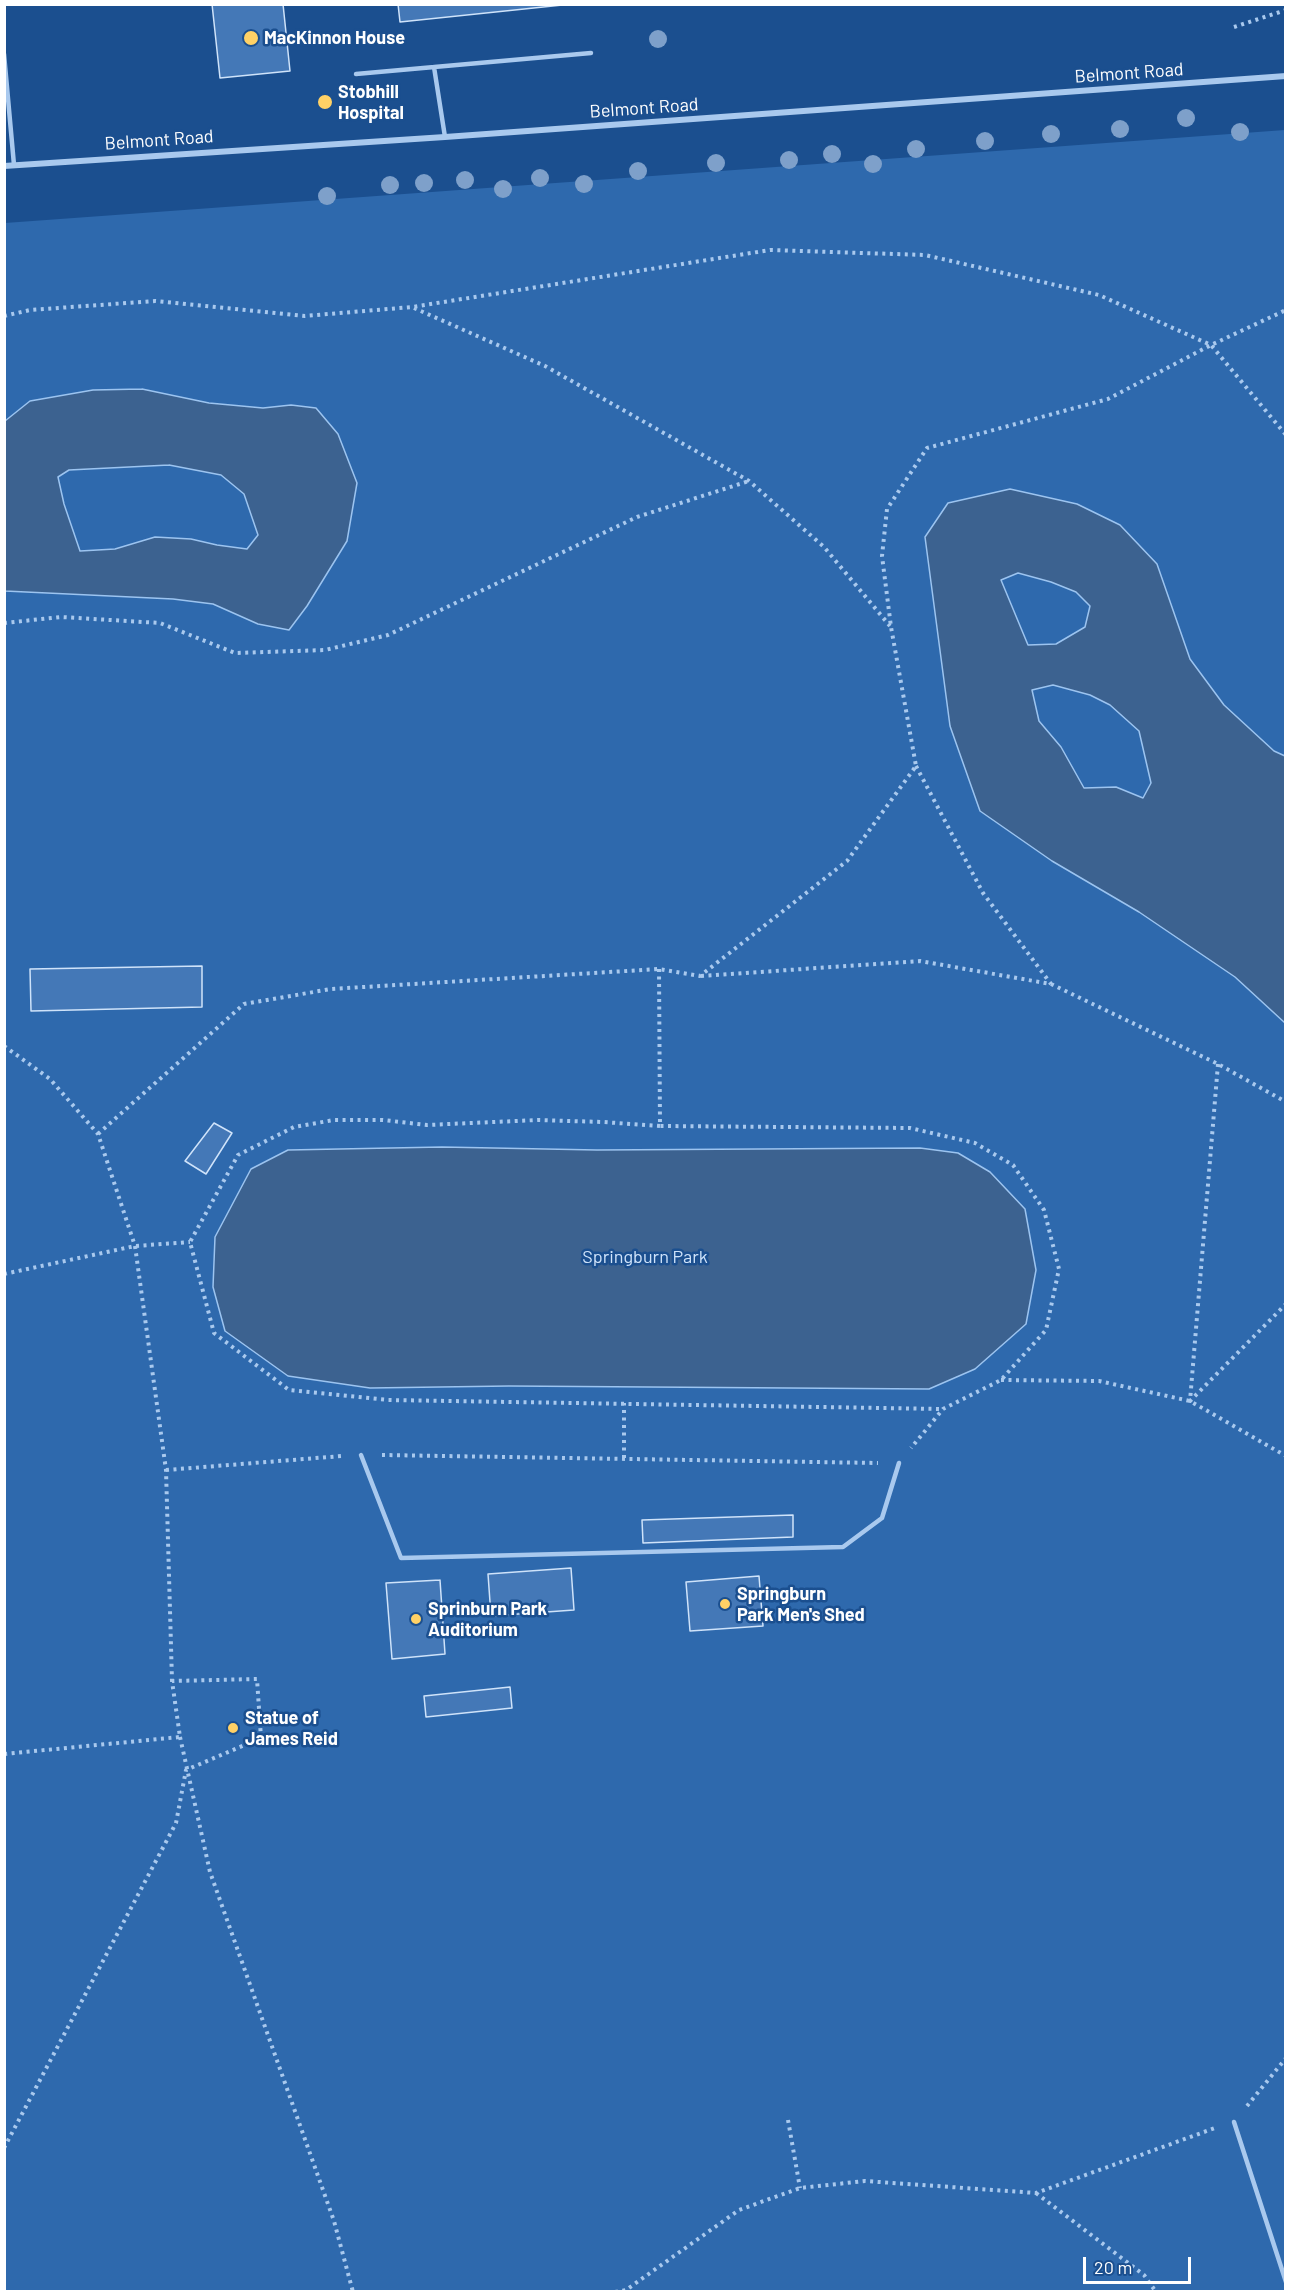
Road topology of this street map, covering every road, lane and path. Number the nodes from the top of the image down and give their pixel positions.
1 (1286, 10) edge
2 (1234, 27) dead end
3 (591, 52) dead end
4 (4, 54) edge
5 (435, 67) junction
6 (356, 74) dead end
7 (1286, 76) edge
8 (445, 137) junction
9 (14, 165) junction
10 (4, 166) edge
11 (412, 307) junction
12 (1286, 310) edge
13 (4, 316) edge
14 (1211, 345) junction
15 (1286, 435) edge
16 (749, 481) junction
17 (4, 623) edge
18 (891, 627) junction
19 (916, 766) junction
20 (659, 969) junction
21 (700, 976) junction
22 (1052, 984) junction
23 (4, 1046) edge
24 (1218, 1064) junction
25 (1286, 1102) edge
26 (660, 1126) junction
27 (98, 1134) junction
28 (190, 1242) junction
29 (135, 1246) junction
30 (4, 1274) edge
31 (1286, 1304) edge
32 (1001, 1380) junction
33 (1190, 1401) junction
34 (624, 1403) junction
35 (943, 1409) junction
36 (361, 1455) junction
37 (1286, 1456) edge
38 (624, 1458) junction
39 (899, 1464) junction
40 (166, 1470) junction
41 (172, 1681) junction
42 (180, 1737) junction
43 (4, 1754) edge
44 (186, 1770) junction
45 (1286, 2058) edge
46 (788, 2120) dead end
47 (1234, 2122) junction
48 (4, 2148) edge
49 (800, 2188) junction
50 (1036, 2193) junction
51 (1286, 2282) edge
52 (625, 2291) edge
53 (353, 2292) edge
54 (615, 2292) edge
55 (1156, 2292) edge

1 - 2 path
3 - 5 lane
4 - 9 lane
5 - 6 lane
5 - 8 lane
7 - 8 street, Belmont Road
8 - 9 street, Belmont Road
9 - 10 street, Belmont Road
11 - 13 path
11 - 14 path
11 - 16 path
12 - 14 path
14 - 15 path
14 - 18 path
16 - 17 path
16 - 18 path
18 - 19 path
19 - 21 path
19 - 22 path
20 - 21 path
20 - 26 path
20 - 27 path
21 - 22 path
22 - 24 path
23 - 27 path
24 - 25 path
24 - 33 path
26 - 28 path
26 - 32 path
27 - 29 path
28 - 29 path
28 - 34 path
29 - 30 path
29 - 40 path
31 - 33 path
32 - 33 path
32 - 35 path
33 - 37 path
34 - 35 path
34 - 38 path
35 - 39 path
36 - 38 path
36 - 39 lane
36 - 40 path
38 - 39 path
40 - 41 path
41 - 42 path
41 - 44 path
42 - 43 path
42 - 44 path
44 - 48 path
44 - 53 path
45 - 47 path
46 - 49 path
47 - 50 path
47 - 51 lane
49 - 50 path
49 - 52 path
50 - 55 path
52 - 54 path

